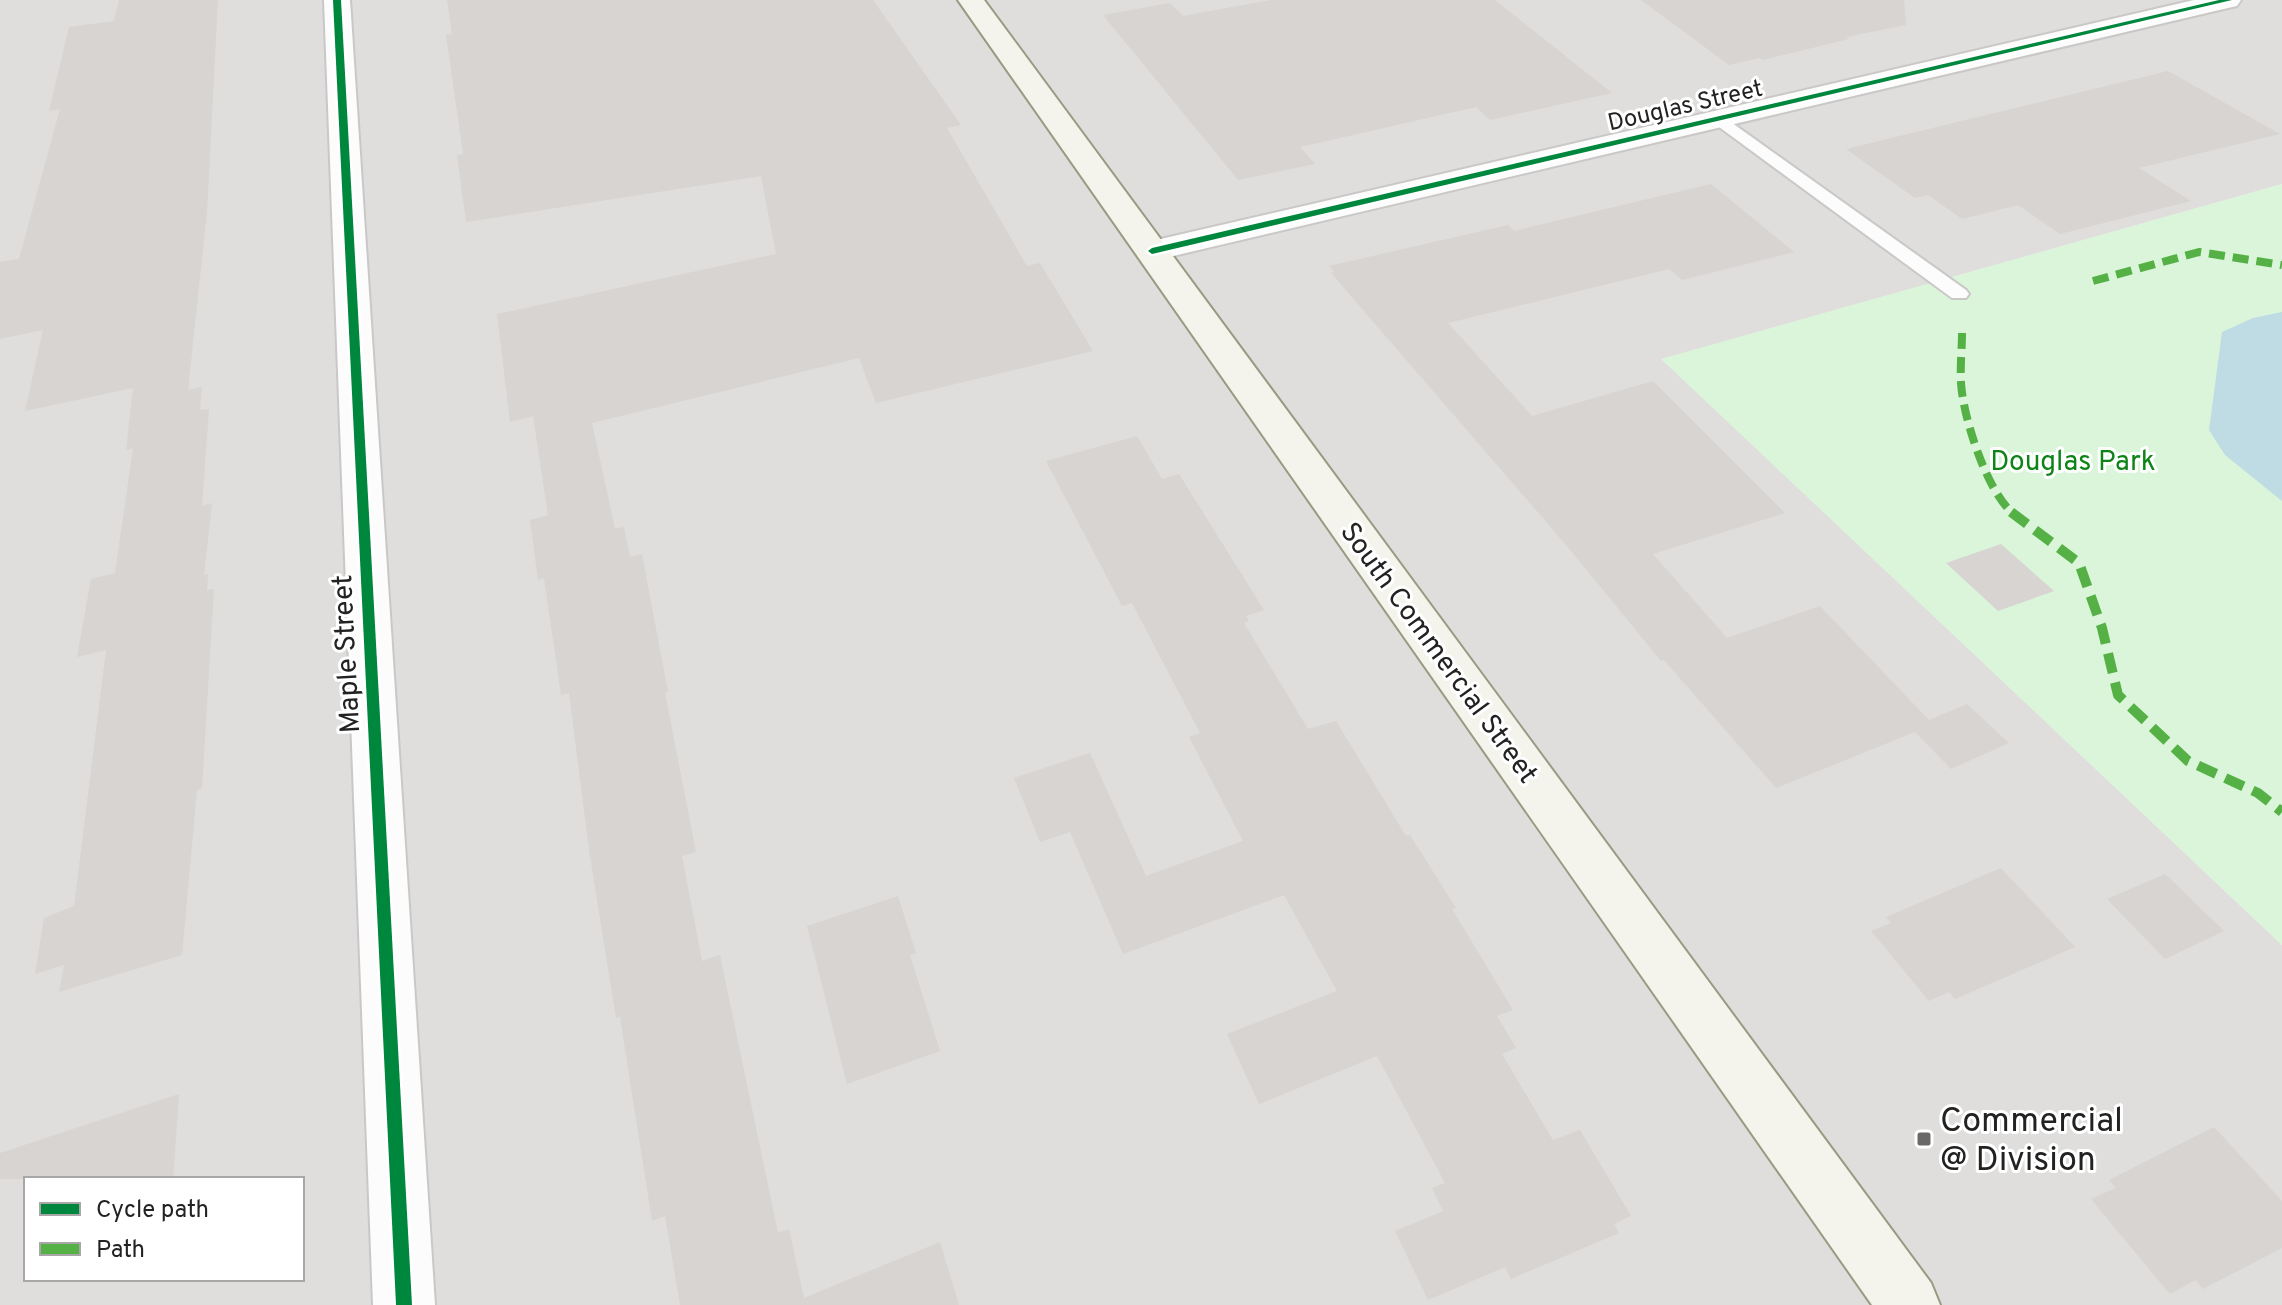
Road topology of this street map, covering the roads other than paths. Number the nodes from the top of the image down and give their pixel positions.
1 (337, 0) edge
2 (972, 0) edge
3 (2228, 0) edge
4 (1721, 120) junction
5 (1152, 251) junction
6 (1959, 294) dead end
7 (404, 1305) edge
8 (1909, 1305) edge

1 - 7 street, Maple Street
2 - 5 main road, South Commercial Street
3 - 4 street, Douglas Street
4 - 5 street, Douglas Street
4 - 6 lane
5 - 8 main road, South Commercial Street

